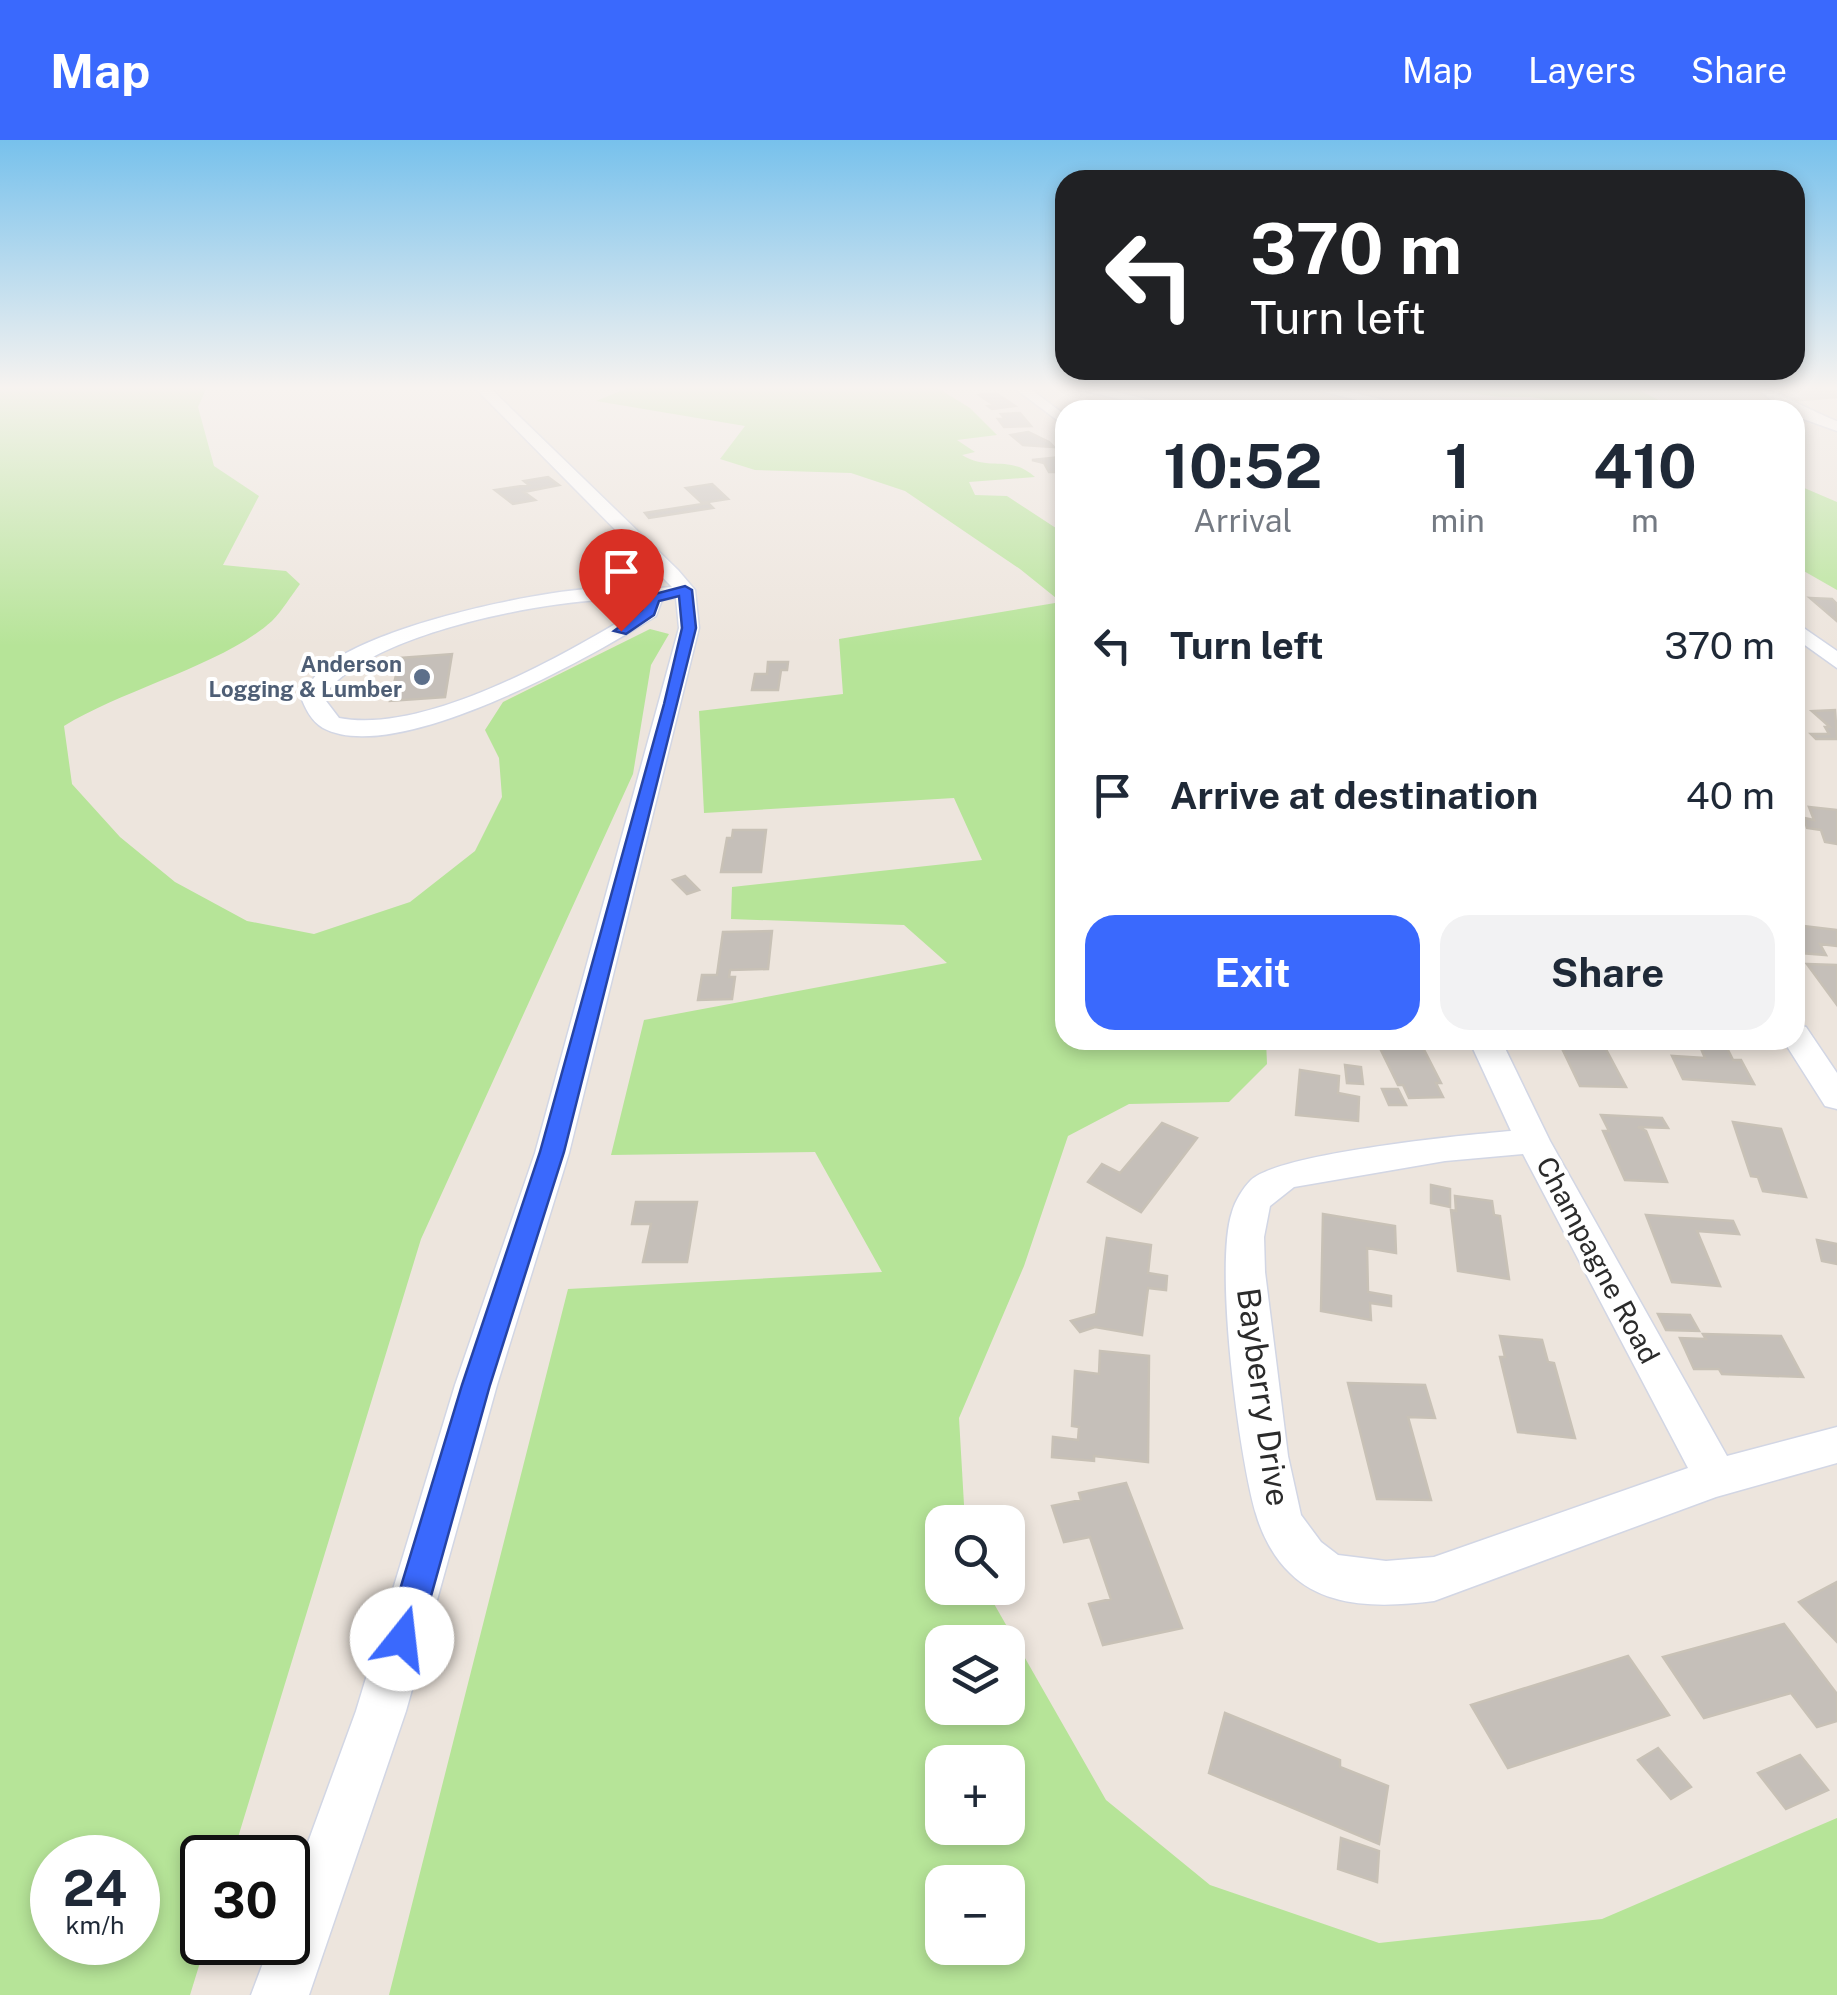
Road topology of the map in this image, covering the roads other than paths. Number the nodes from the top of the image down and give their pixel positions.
1 (560, 474) edge
2 (669, 594) junction
3 (1805, 636) edge
4 (1837, 662) edge
5 (1805, 1049) edge
6 (1490, 1050) edge
7 (1837, 1098) edge
8 (1533, 1140) junction
9 (1837, 1445) edge
10 (1716, 1478) junction
11 (280, 1995) edge

1 - 2 street
2 - 2 street
2 - 11 street
3 - 4 street
5 - 7 street
6 - 8 street, Champagne Road
8 - 10 street, Champagne Road
8 - 10 street, Bayberry Drive
9 - 10 street, Bayberry Drive

